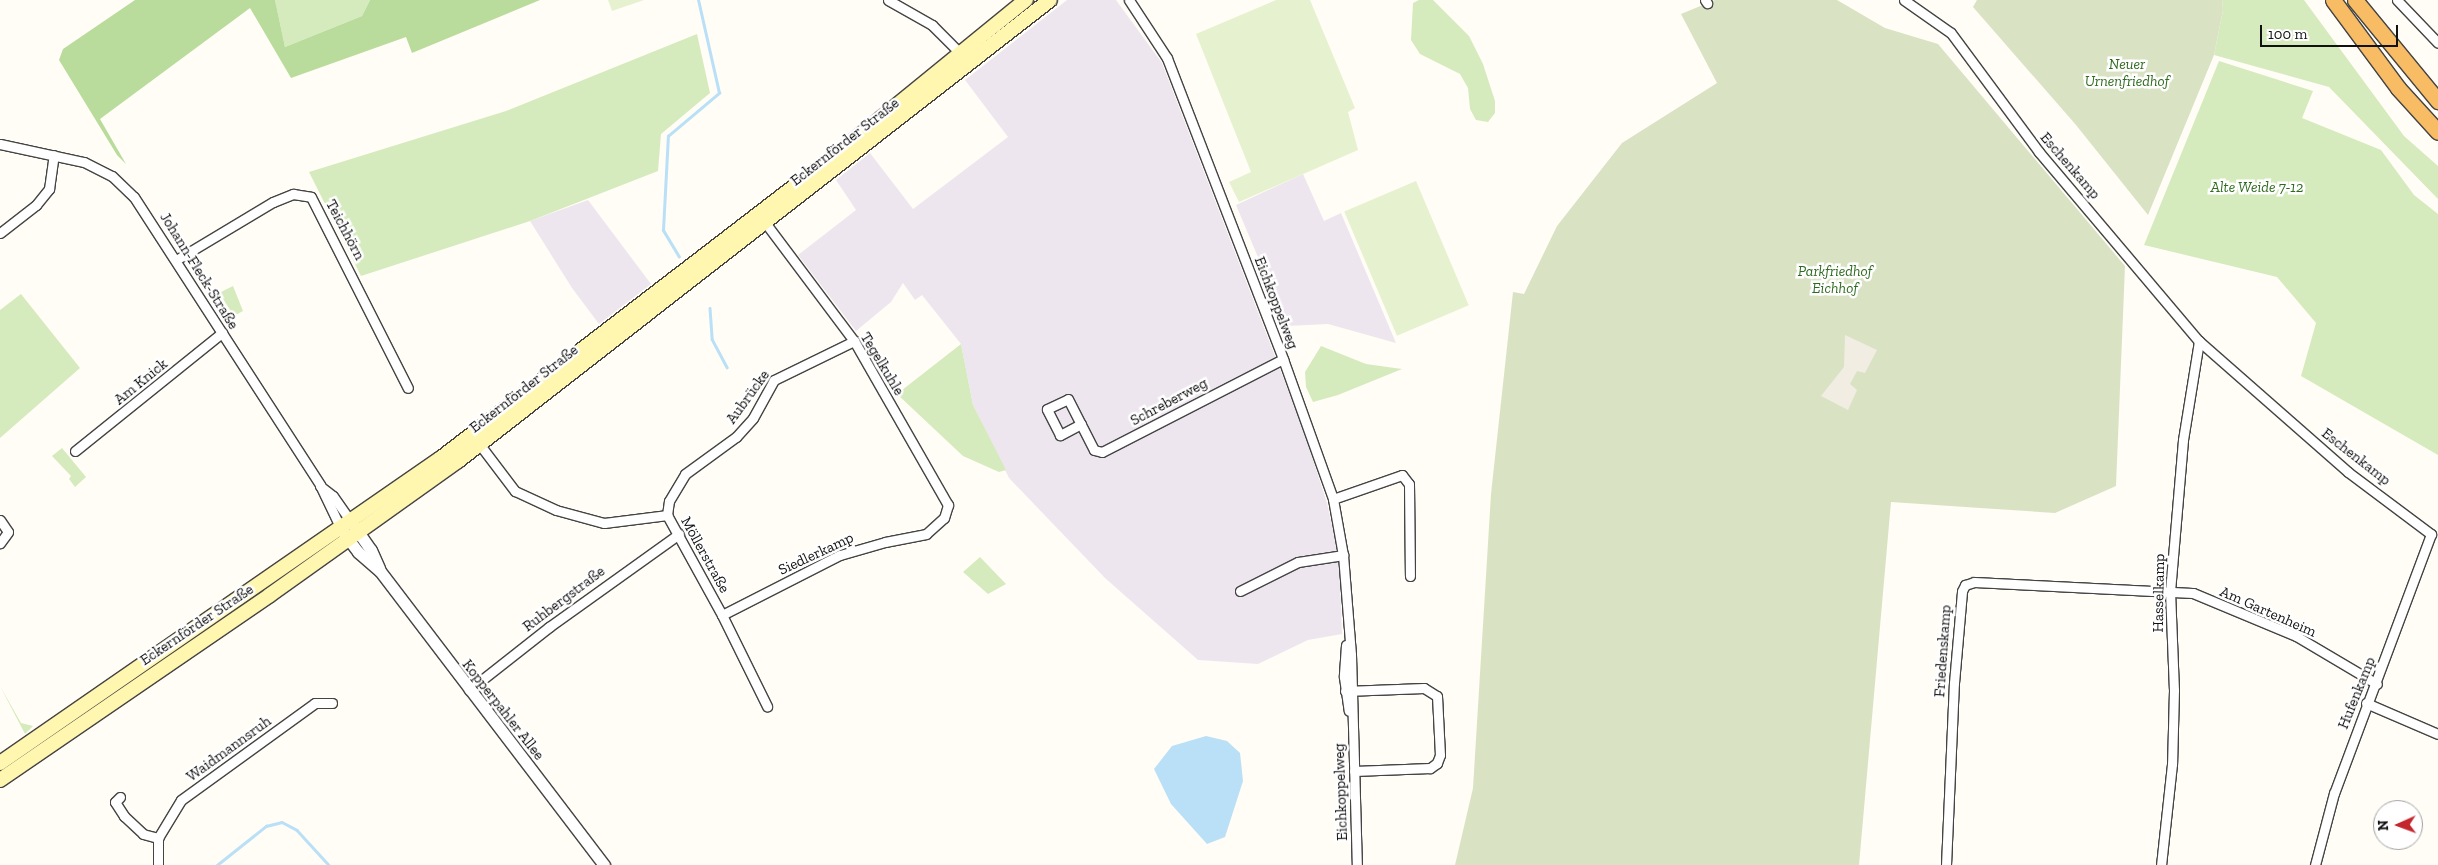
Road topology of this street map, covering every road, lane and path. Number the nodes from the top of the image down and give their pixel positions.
1 (888, 0) edge
2 (1026, 0) edge
3 (1050, 0) edge
4 (1130, 0) edge
5 (1904, 0) edge
6 (2333, 0) edge
7 (2355, 0) edge
8 (2397, 0) edge
9 (2438, 43) edge
10 (966, 58) junction
11 (2438, 101) edge
12 (2438, 132) edge
13 (0, 144) edge
14 (54, 154) junction
15 (762, 219) junction
16 (0, 233) edge
17 (176, 260) junction
18 (222, 333) junction
19 (2199, 341) junction
20 (854, 342) junction
21 (1283, 359) junction
22 (408, 388) dead end
23 (1081, 424) dead end
24 (476, 440) junction
25 (75, 451) dead end
26 (1333, 499) junction
27 (667, 515) junction
28 (0, 520) edge
29 (345, 524) junction
30 (679, 534) junction
31 (926, 534) joint
32 (2431, 534) joint
33 (354, 536) junction
34 (0, 543) edge
35 (1343, 555) junction
36 (1410, 576) dead end
37 (1240, 591) dead end
38 (2170, 591) junction
39 (722, 615) junction
40 (2377, 684) junction
41 (469, 690) junction
42 (1348, 690) junction
43 (332, 703) dead end
44 (2366, 703) junction
45 (767, 706) dead end
46 (2438, 734) edge
47 (38, 745) junction
48 (0, 763) edge
49 (1354, 771) junction
50 (0, 780) edge
51 (120, 797) dead end
52 (158, 838) junction
53 (158, 865) edge
54 (604, 865) edge
55 (1357, 865) edge
56 (1946, 865) edge
57 (2161, 865) edge
58 (2314, 865) edge

1 - 10 street
2 - 10 main road, Eckernförder Straße
3 - 10 main road, Eckernförder Straße
4 - 21 street, Eichkoppelweg
5 - 19 street, Eschenkamp
6 - 12 highway
7 - 11 highway
8 - 9 street
10 - 15 main road, Eckernförder Straße
13 - 14 street, Johann-Fleck-Straße
14 - 16 street
14 - 17 street, Johann-Fleck-Straße
15 - 20 street, Tegelkuhle
15 - 24 main road, Eckernförder Straße
17 - 18 street, Johann-Fleck-Straße
17 - 22 street, Teichhörn
18 - 25 street, Am Knick
18 - 29 street, Johann-Fleck-Straße
19 - 32 street, Eschenkamp
19 - 38 street, Hasselkamp
20 - 27 street, Aubrücke
20 - 31 street, Tegelkuhle
21 - 23 street, Schreberweg
21 - 26 street, Eichkoppelweg
24 - 27 street, Möllerstraße
24 - 29 main road, Eckernförder Straße
24 - 33 main road, Eckernförder Straße
26 - 35 street, Eichkoppelweg
26 - 36 street
27 - 30 street, Möllerstraße
28 - 34 street
29 - 33 street, Kopperpahler Allee
29 - 47 main road, Eckernförder Straße
30 - 39 street, Möllerstraße
30 - 41 street, Ruhbergstraße
31 - 39 street, Siedlerkamp
32 - 40 street, Hufenkamp
33 - 41 street, Kopperpahler Allee
33 - 47 main road, Eckernförder Straße
35 - 37 street
35 - 42 street, Eichkoppelweg
38 - 40 street, Am Gartenheim
38 - 56 street, Friedenskamp
38 - 57 street, Hasselkamp
39 - 45 street, Möllerstraße
40 - 44 street, Hufenkamp
41 - 54 street, Kopperpahler Allee
42 - 49 street, Eichkoppelweg
42 - 49 street
43 - 52 street, Waidmannsruh
44 - 46 street
44 - 58 street, Hufenkamp
47 - 48 main road, Eckernförder Straße
47 - 50 main road, Eckernförder Straße
49 - 55 street, Eichkoppelweg
51 - 52 street
52 - 53 street

